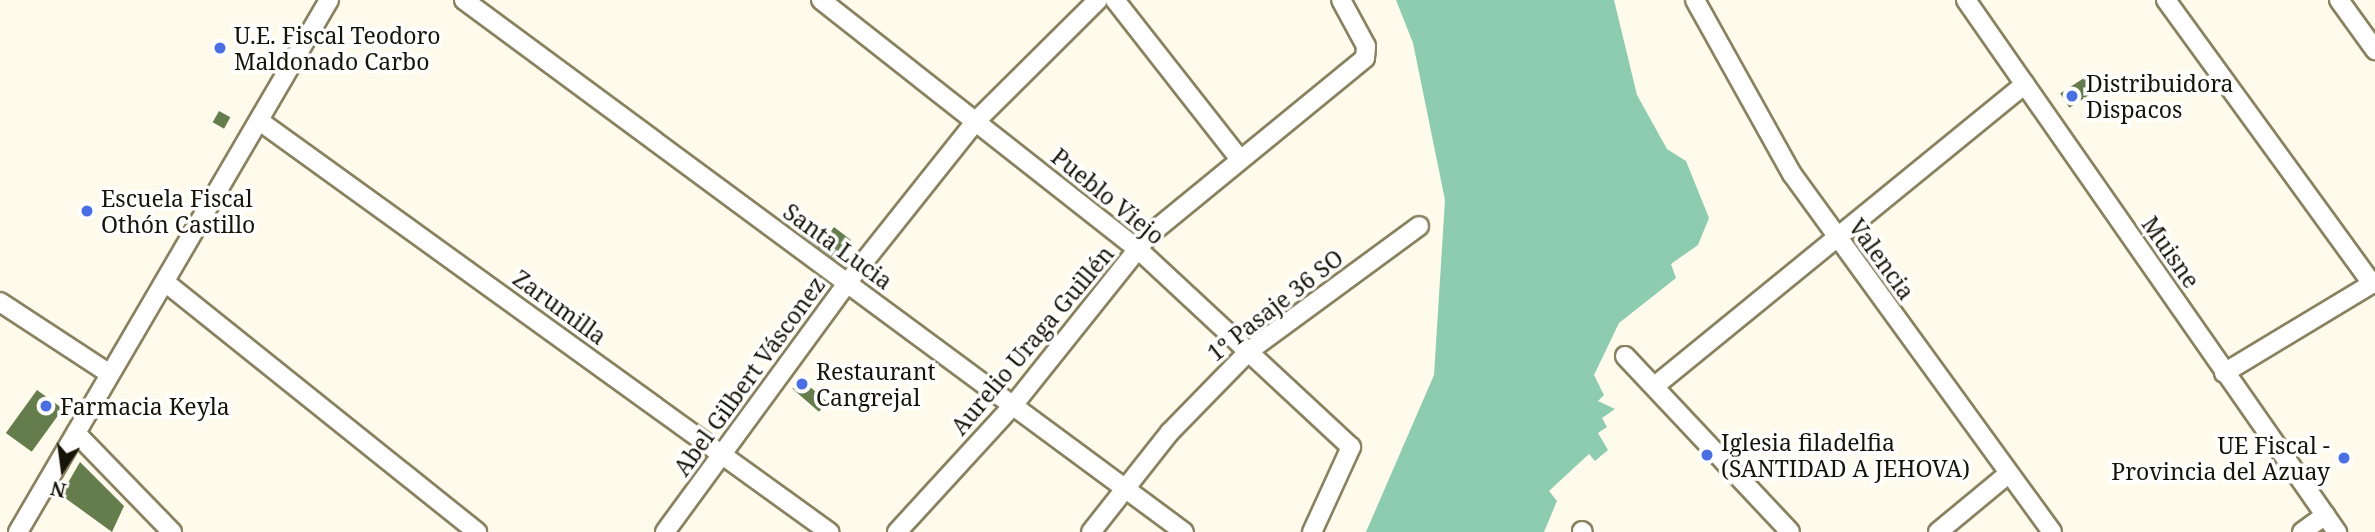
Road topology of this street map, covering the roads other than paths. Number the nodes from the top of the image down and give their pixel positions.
1 (329, 0) edge
2 (464, 0) edge
3 (821, 0) edge
4 (1098, 0) edge
5 (1115, 0) edge
6 (1341, 0) edge
7 (1696, 0) edge
8 (1966, 0) edge
9 (2166, 0) edge
10 (2339, 0) edge
11 (2375, 50) edge
12 (2025, 84) junction
13 (261, 122) junction
14 (975, 122) junction
15 (1239, 158) junction
16 (1419, 226) dead end
17 (1834, 235) junction
18 (1140, 251) junction
19 (165, 282) junction
20 (847, 283) junction
21 (2374, 283) edge
22 (0, 302) edge
23 (1249, 351) junction
24 (1625, 356) dead end
25 (2224, 373) junction
26 (110, 374) junction
27 (1656, 386) junction
28 (1015, 403) junction
29 (76, 433) junction
30 (723, 454) junction
31 (2008, 474) junction
32 (1125, 487) junction
33 (2325, 514) junction
34 (18, 532) edge
35 (172, 532) edge
36 (477, 532) edge
37 (666, 532) edge
38 (829, 532) edge
39 (897, 532) edge
40 (1091, 532) edge
41 (1184, 532) edge
42 (1312, 532) edge
43 (1790, 532) edge
44 (1938, 532) edge
45 (2052, 532) edge
46 (2302, 532) edge
47 (2337, 532) edge

1 - 13 street
2 - 20 street, Santa Lucia
3 - 14 street, Pueblo Viejo
4 - 14 street, Abel Gilbert Vásconez
5 - 15 street
6 - 15 street, Aurelio Uraga Guillén
7 - 17 street, Valencia
8 - 12 street, Muisne
9 - 21 street
10 - 11 street
12 - 17 street
12 - 25 street, Muisne
13 - 19 street
13 - 30 street, Zarumilla
14 - 18 street, Pueblo Viejo
14 - 20 street, Abel Gilbert Vásconez
15 - 18 street, Aurelio Uraga Guillén
16 - 23 street, 1º Pasaje 36 SO
17 - 27 street
17 - 31 street, Valencia
18 - 23 street, Pueblo Viejo
18 - 28 street, Aurelio Uraga Guillén
19 - 26 street
19 - 36 street
20 - 28 street, Santa Lucia
20 - 30 street, Abel Gilbert Vásconez
21 - 25 street
22 - 26 street
23 - 32 street, 1º Pasaje 36 SO
23 - 42 street, Pueblo Viejo
24 - 27 street
25 - 33 street, Muisne
26 - 29 street
27 - 43 street
28 - 32 street, Santa Lucia
28 - 39 street, Aurelio Uraga Guillén
29 - 34 street
29 - 35 street
30 - 37 street, Abel Gilbert Vásconez
30 - 38 street, Zarumilla
31 - 44 street
31 - 45 street, Valencia
32 - 40 street, 1º Pasaje 36 SO
32 - 41 street, Santa Lucia
33 - 46 street
33 - 47 street, Muisne

